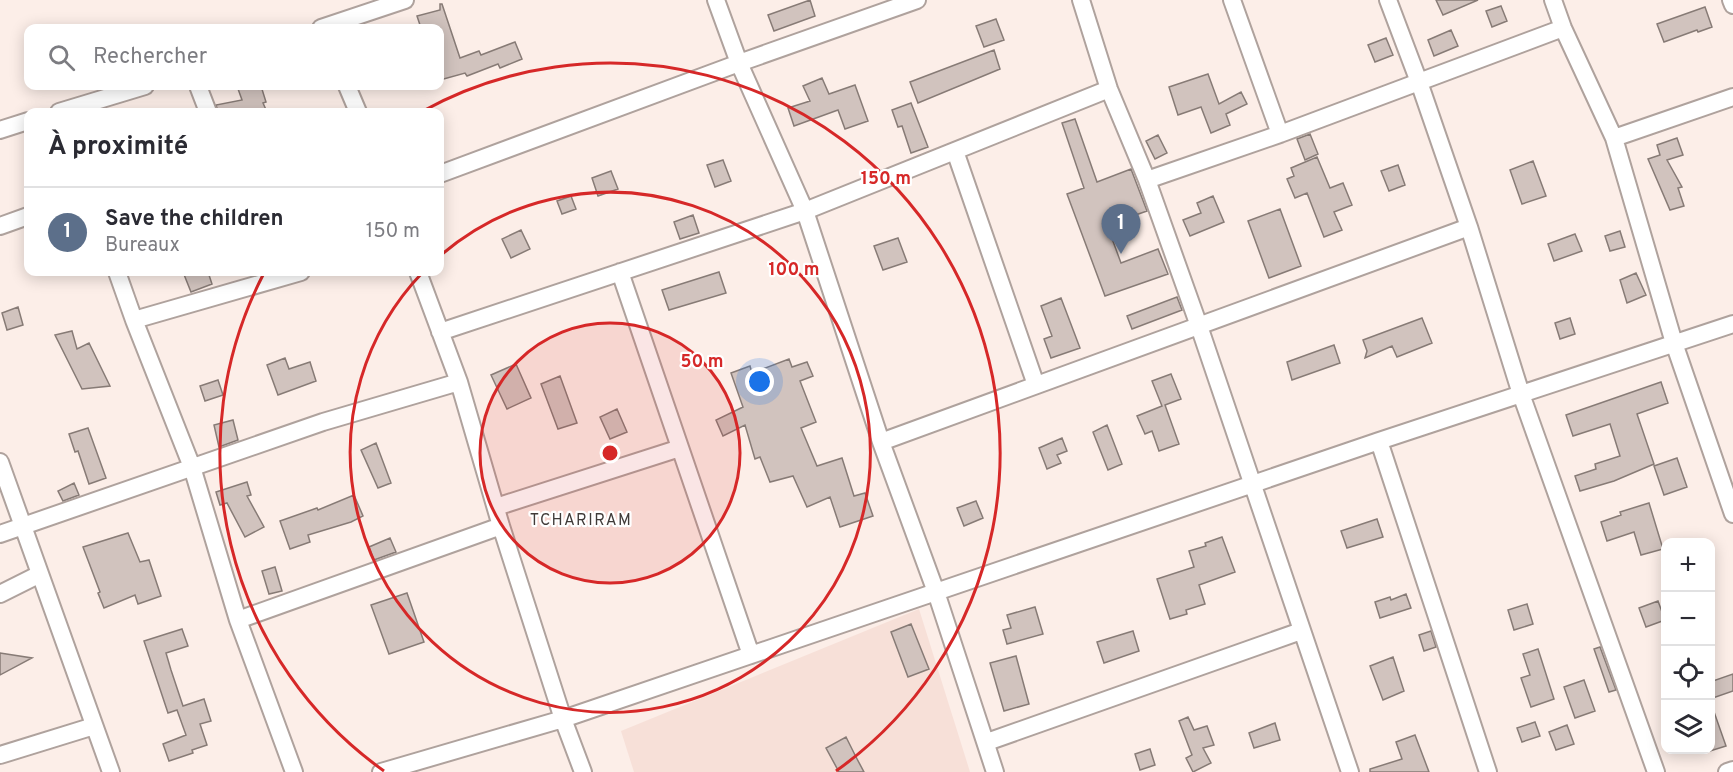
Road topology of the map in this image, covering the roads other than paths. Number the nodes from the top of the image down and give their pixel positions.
1 (405, 0) edge
2 (716, 0) edge
3 (917, 0) edge
4 (1081, 0) edge
5 (1232, 0) edge
6 (1388, 0) edge
7 (1553, 0) edge
8 (1731, 0) edge
9 (1733, 5) edge
10 (335, 24) edge
11 (1563, 28) junction
12 (739, 63) junction
13 (1419, 82) junction
14 (1109, 89) junction
15 (133, 90) edge
16 (200, 90) edge
17 (349, 90) edge
18 (1733, 97) edge
19 (78, 108) edge
20 (206, 108) edge
21 (356, 108) edge
22 (24, 123) edge
23 (0, 130) edge
24 (1280, 134) junction
25 (1614, 138) junction
26 (955, 151) junction
27 (444, 173) edge
28 (1148, 180) junction
29 (805, 211) junction
30 (24, 217) edge
31 (0, 226) edge
32 (1469, 227) junction
33 (620, 272) junction
34 (118, 276) edge
35 (419, 276) edge
36 (264, 277) edge
37 (134, 320) junction
38 (1733, 324) edge
39 (1199, 326) junction
40 (440, 332) junction
41 (1674, 343) junction
42 (459, 382) junction
43 (1036, 385) junction
44 (1521, 394) junction
45 (1379, 441) junction
46 (881, 442) junction
47 (680, 448) junction
48 (0, 462) edge
49 (192, 467) junction
50 (1253, 484) junction
51 (496, 507) junction
52 (1733, 514) edge
53 (23, 526) junction
54 (501, 526) junction
55 (0, 534) edge
56 (40, 574) junction
57 (936, 592) junction
58 (0, 594) edge
59 (238, 620) junction
60 (1301, 631) junction
61 (751, 656) junction
62 (563, 719) junction
63 (94, 726) junction
64 (987, 742) junction
65 (0, 755) edge
66 (1733, 770) edge
67 (111, 772) edge
68 (294, 772) edge
69 (381, 772) edge
70 (583, 772) edge
71 (995, 772) edge
72 (1350, 772) edge
73 (1488, 772) edge
74 (1656, 772) edge
75 (1727, 772) edge

1 - 10 street
2 - 12 street
3 - 12 street
4 - 14 street
5 - 24 street
6 - 13 street
7 - 11 street
8 - 9 street
11 - 13 street
11 - 25 street
12 - 27 street
12 - 29 street
13 - 24 street
13 - 32 street
14 - 26 street
14 - 28 street
15 - 19 street
16 - 20 street
17 - 21 street
18 - 25 street
22 - 23 street
24 - 28 street
25 - 41 street
26 - 29 street
26 - 43 street
28 - 39 street
29 - 33 street
29 - 46 street
30 - 31 street
32 - 39 street
32 - 44 street
33 - 40 street
33 - 47 street
34 - 37 street
35 - 40 street
36 - 37 street
37 - 49 street
38 - 41 street
39 - 43 street
39 - 50 street
40 - 42 street
41 - 44 street
41 - 52 street
42 - 49 street
42 - 51 street
43 - 46 street
44 - 45 street
44 - 74 street
45 - 50 street
45 - 73 street
46 - 57 street
47 - 51 street
47 - 61 street
48 - 53 street
49 - 53 street
49 - 59 street
50 - 57 street
50 - 60 street
51 - 54 street
53 - 55 street
53 - 56 street
54 - 59 street
54 - 62 street
56 - 58 street
56 - 63 street
57 - 61 street
57 - 64 street
59 - 68 street
60 - 64 street
60 - 72 street
61 - 62 street
62 - 69 street
62 - 70 street
63 - 65 street
63 - 67 street
64 - 71 street
66 - 75 street

